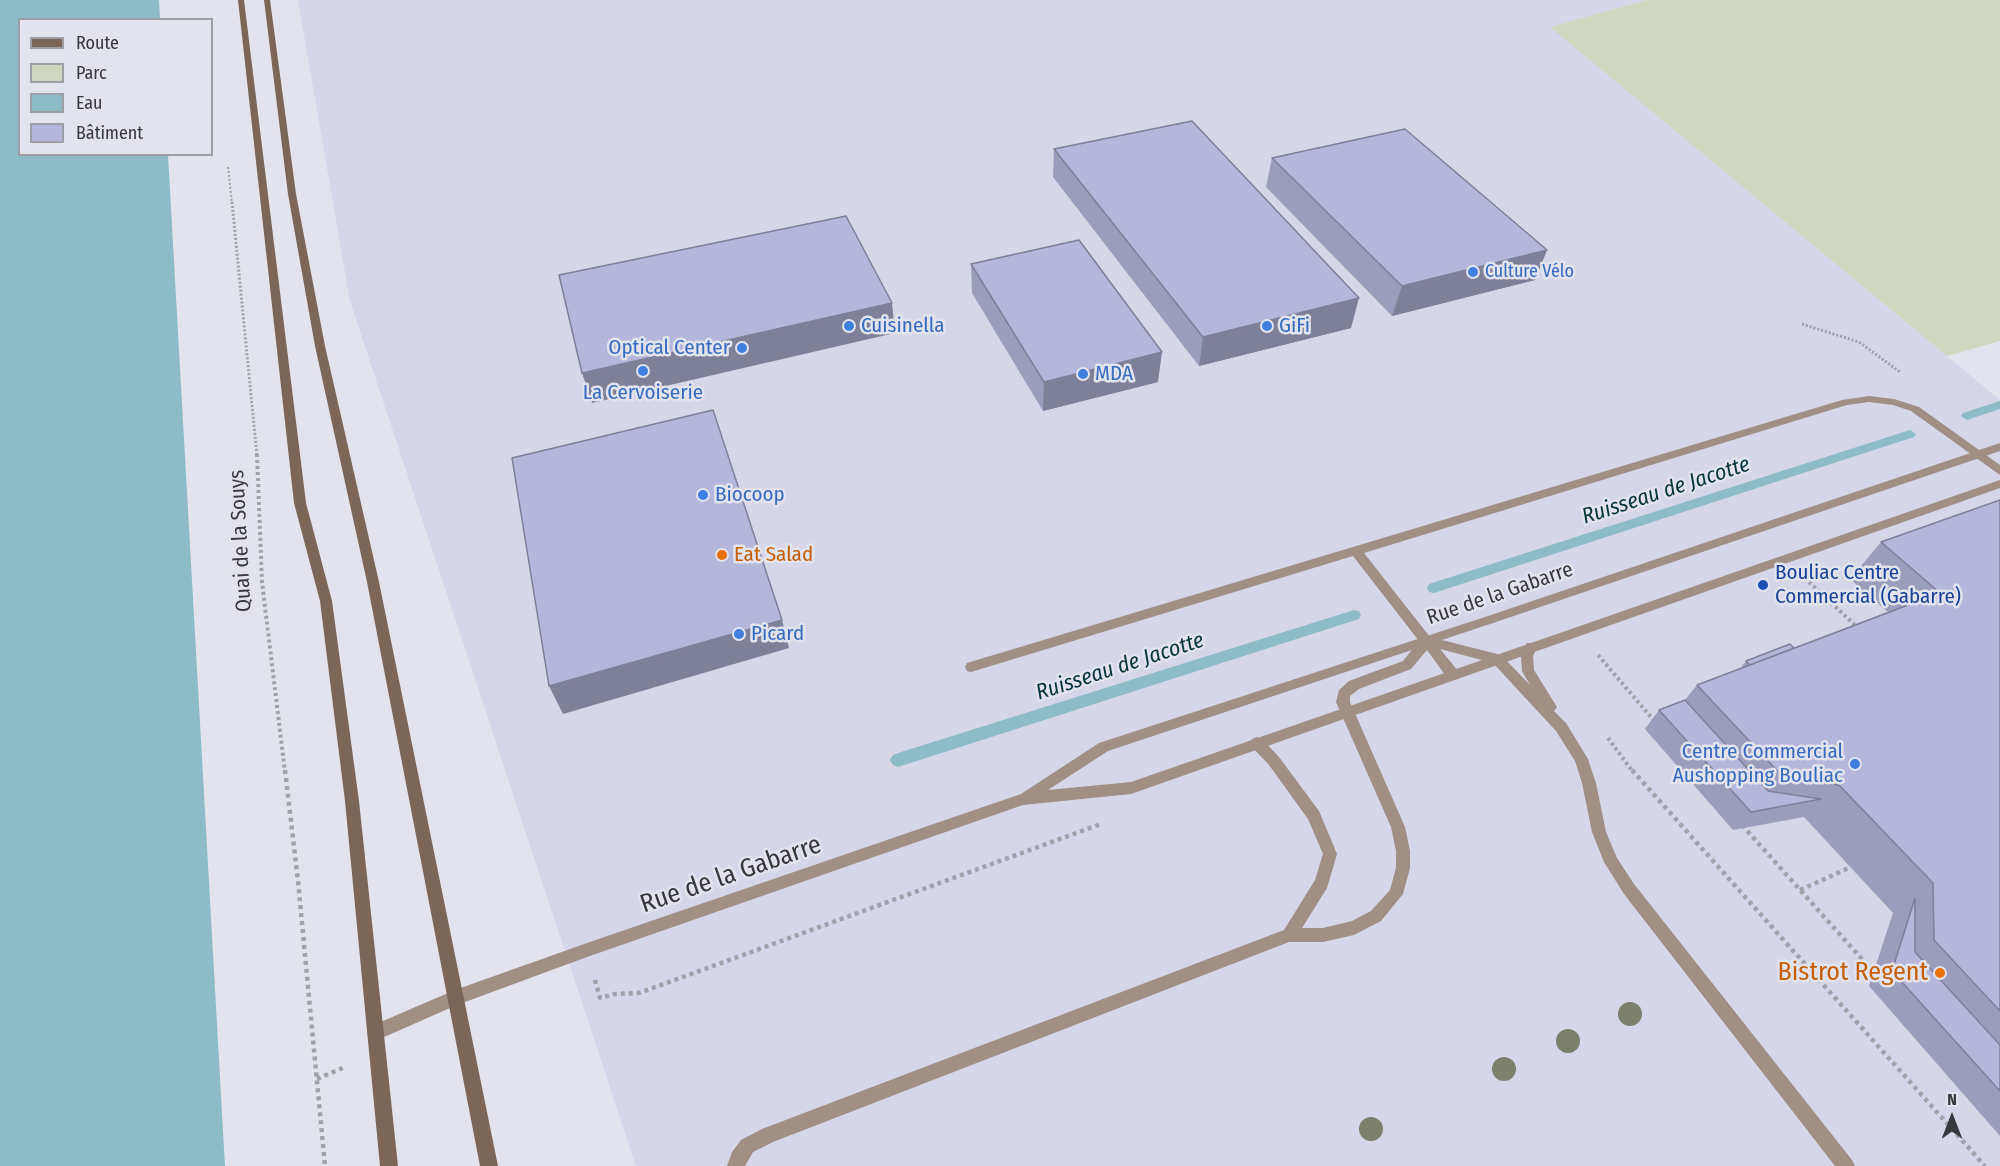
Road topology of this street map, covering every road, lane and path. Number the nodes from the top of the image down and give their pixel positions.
1 (241, 0) edge
2 (267, 0) edge
3 (228, 164) dead end
4 (2000, 447) edge
5 (1977, 454) junction
6 (2000, 471) edge
7 (2000, 484) edge
8 (1356, 551) junction
9 (1801, 574) dead end
10 (1864, 634) edge
11 (1427, 641) junction
12 (1531, 647) junction
13 (1592, 648) dead end
14 (1497, 659) junction
15 (971, 667) dead end
16 (1453, 675) junction
17 (1346, 711) junction
18 (1561, 727) junction
19 (1664, 732) edge
20 (1607, 736) dead end
21 (1257, 743) junction
22 (1023, 799) junction
23 (1737, 819) edge
24 (1107, 822) dead end
25 (1851, 867) dead end
26 (1800, 890) junction
27 (1289, 935) junction
28 (1880, 981) dead end
29 (455, 998) junction
30 (600, 998) dead end
31 (375, 1034) junction
32 (325, 1166) edge
33 (389, 1166) edge
34 (489, 1166) edge
35 (736, 1166) edge
36 (1846, 1166) edge
37 (1985, 1166) edge

1 - 31 main road
2 - 29 main road
3 - 32 path, Quai de la Souys
4 - 5 street, Rue de la Gabarre
5 - 6 street
5 - 8 street
5 - 11 street, Rue de la Gabarre
7 - 12 street, Rue de la Gabarre
8 - 11 street
8 - 15 street
9 - 10 path
11 - 14 street
11 - 16 street
11 - 17 street
11 - 22 street, Rue de la Gabarre
12 - 14 street, Rue de la Gabarre
12 - 18 street
13 - 19 path
14 - 16 street, Rue de la Gabarre
14 - 18 street
16 - 17 street, Rue de la Gabarre
17 - 21 street, Rue de la Gabarre
17 - 27 street
18 - 36 street
20 - 37 path
21 - 22 street, Rue de la Gabarre
21 - 27 street
22 - 29 street, Rue de la Gabarre
23 - 26 path
24 - 30 path
25 - 26 path
26 - 28 path
27 - 35 street
29 - 31 street, Rue de la Gabarre
29 - 34 main road
31 - 33 main road

